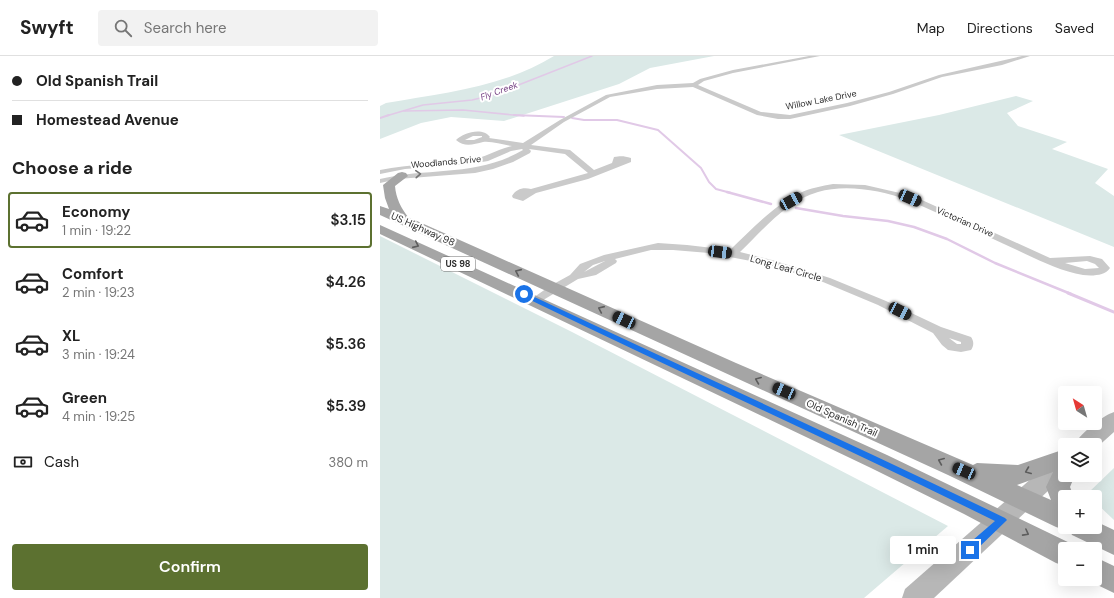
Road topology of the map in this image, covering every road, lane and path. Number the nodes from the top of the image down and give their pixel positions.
1 (818, 56) edge
2 (1028, 56) edge
3 (694, 84) junction
4 (484, 140) dead end
5 (524, 146) junction
6 (618, 163) dead end
7 (380, 172) edge
8 (594, 174) junction
9 (402, 176) junction
10 (380, 181) edge
11 (531, 192) dead end
12 (380, 210) edge
13 (402, 219) junction
14 (380, 229) edge
15 (733, 253) junction
16 (1049, 261) dead end
17 (554, 288) junction
18 (536, 300) junction
19 (937, 330) dead end
20 (1114, 420) edge
21 (1093, 438) edge
22 (1058, 461) edge
23 (1058, 468) edge
24 (964, 471) junction
25 (1025, 499) junction
26 (1058, 516) edge
27 (1002, 520) junction
28 (1058, 550) edge
29 (1102, 574) edge
30 (1114, 580) edge
31 (915, 598) edge

1 - 3 street
2 - 3 street, Willow Lake Drive
3 - 5 street, Woodlands Drive
4 - 5 street
5 - 7 street, Woodlands Drive
5 - 8 street
9 -> 5 street, Woodlands Drive
6 - 8 street
8 - 11 street
9 - 10 street, Woodlands Drive
9 - 13 main road
12 - 13 main road, US Highway 98 / US 98
17 -> 13 main road, US Highway 98 / US 98
14 -> 18 main road, US Highway 98 / US 98
15 - 16 street, Victorian Drive
15 - 17 street, Long Leaf Circle
15 - 19 street, Long Leaf Circle
17 - 18 street, Long Leaf Circle
24 -> 17 main road, Old Spanish Trail / US 98
18 - 27 main road, US 98
20 - 21 main road
22 -> 24 main road
23 - 25 main road
24 - 25 main road, Old Spanish Trail / US 98
25 - 26 main road, Old Spanish Trail / US 98
25 - 27 main road
27 -> 28 main road, US 98
27 - 31 main road
29 - 30 main road

